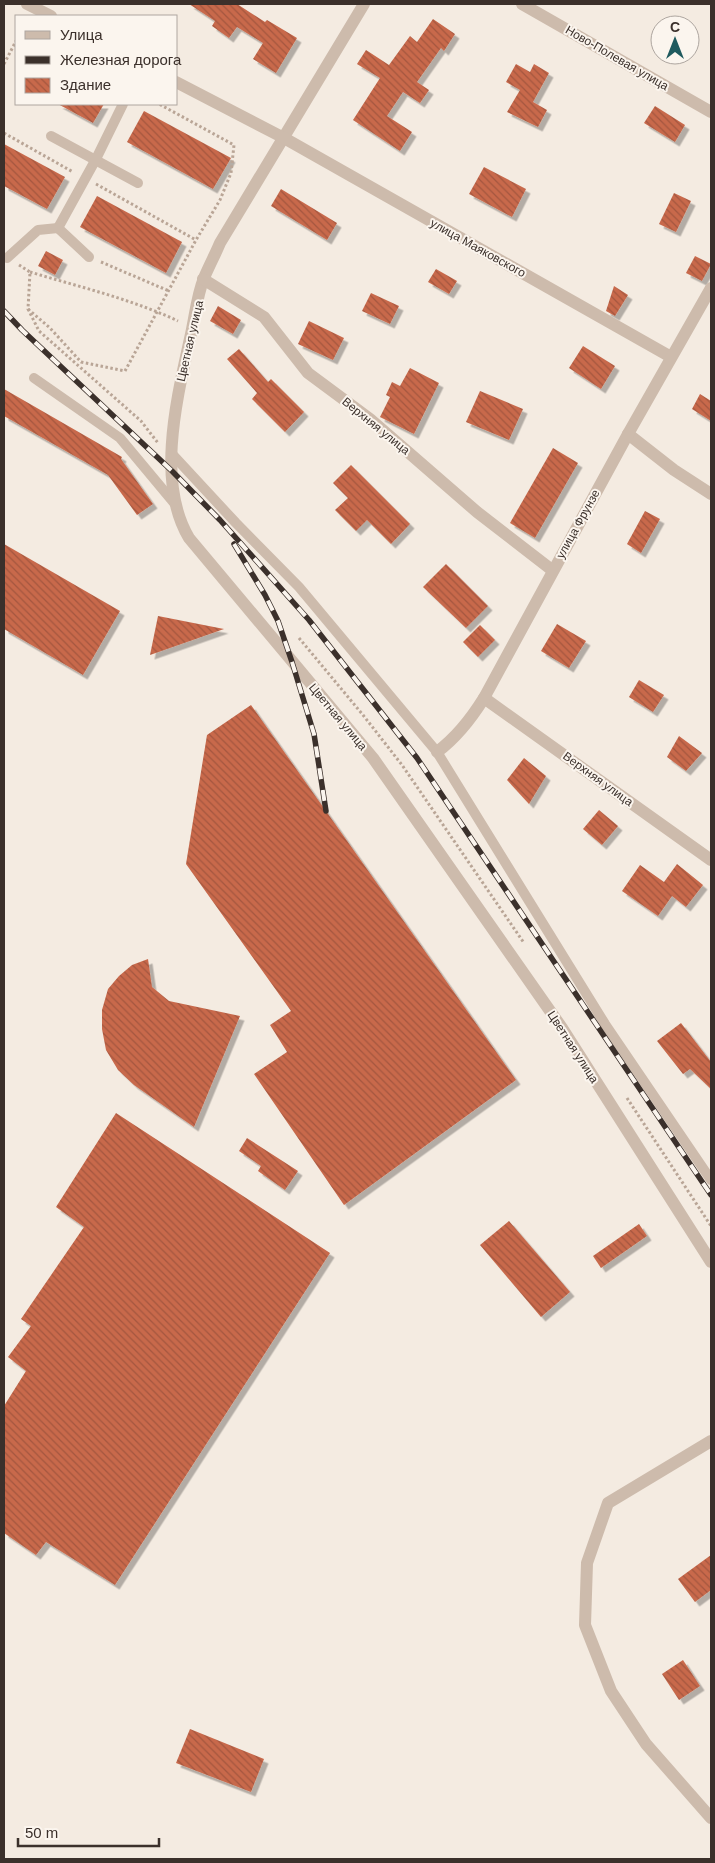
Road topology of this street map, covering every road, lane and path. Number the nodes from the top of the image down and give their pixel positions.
1 (27, 4) edge
2 (364, 4) edge
3 (522, 4) edge
4 (49, 15) edge
5 (15, 43) edge
6 (4, 64) edge
7 (178, 83) edge
8 (123, 105) edge
9 (161, 105) edge
10 (711, 112) edge
11 (4, 133) edge
12 (51, 136) dead end
13 (284, 138) junction
14 (96, 159) junction
15 (85, 179) junction
16 (138, 183) dead end
17 (58, 228) junction
18 (196, 240) junction
19 (89, 257) joint
20 (7, 258) joint
21 (30, 272) junction
22 (204, 279) junction
23 (711, 288) edge
24 (169, 291) junction
25 (28, 309) junction
26 (158, 311) junction
27 (193, 326) junction
28 (671, 357) junction
29 (34, 378) dead end
30 (628, 434) junction
31 (172, 454) junction
32 (711, 494) edge
33 (175, 504) junction
34 (552, 570) junction
35 (484, 698) junction
36 (437, 752) junction
37 (711, 860) edge
38 (711, 1180) edge
39 (711, 1262) edge
40 (711, 1442) edge
41 (711, 1818) edge

1 - 4 street
2 - 13 street
3 - 10 street, Ново-Полевая улица
5 - 6 path
7 - 13 street, улица Маяковского
8 - 14 lane
9 - 18 path
11 - 15 path
12 - 14 lane
13 - 22 street, Цветная улица
13 - 28 street, улица Маяковского
14 - 15 lane
14 - 16 lane
15 - 17 lane
15 - 18 path
17 - 19 lane
17 - 20 lane
18 - 24 path
19 - 24 path
20 - 21 path
21 - 25 path
21 - 26 path
22 - 27 street, Цветная улица
22 - 34 street, Верхняя улица
23 - 28 street, улица Фрунзе
24 - 26 path
25 - 26 path
25 - 31 path
26 - 27 path
27 - 31 street, Цветная улица
28 - 30 street, улица Фрунзе
29 - 33 lane
30 - 32 street
30 - 34 street, улица Фрунзе
31 - 33 street, Цветная улица
31 - 36 lane
33 - 39 street, Цветная улица
34 - 35 street, улица Фрунзе
35 - 36 street, улица Фрунзе
35 - 37 street, Верхняя улица
36 - 38 lane
40 - 41 street

